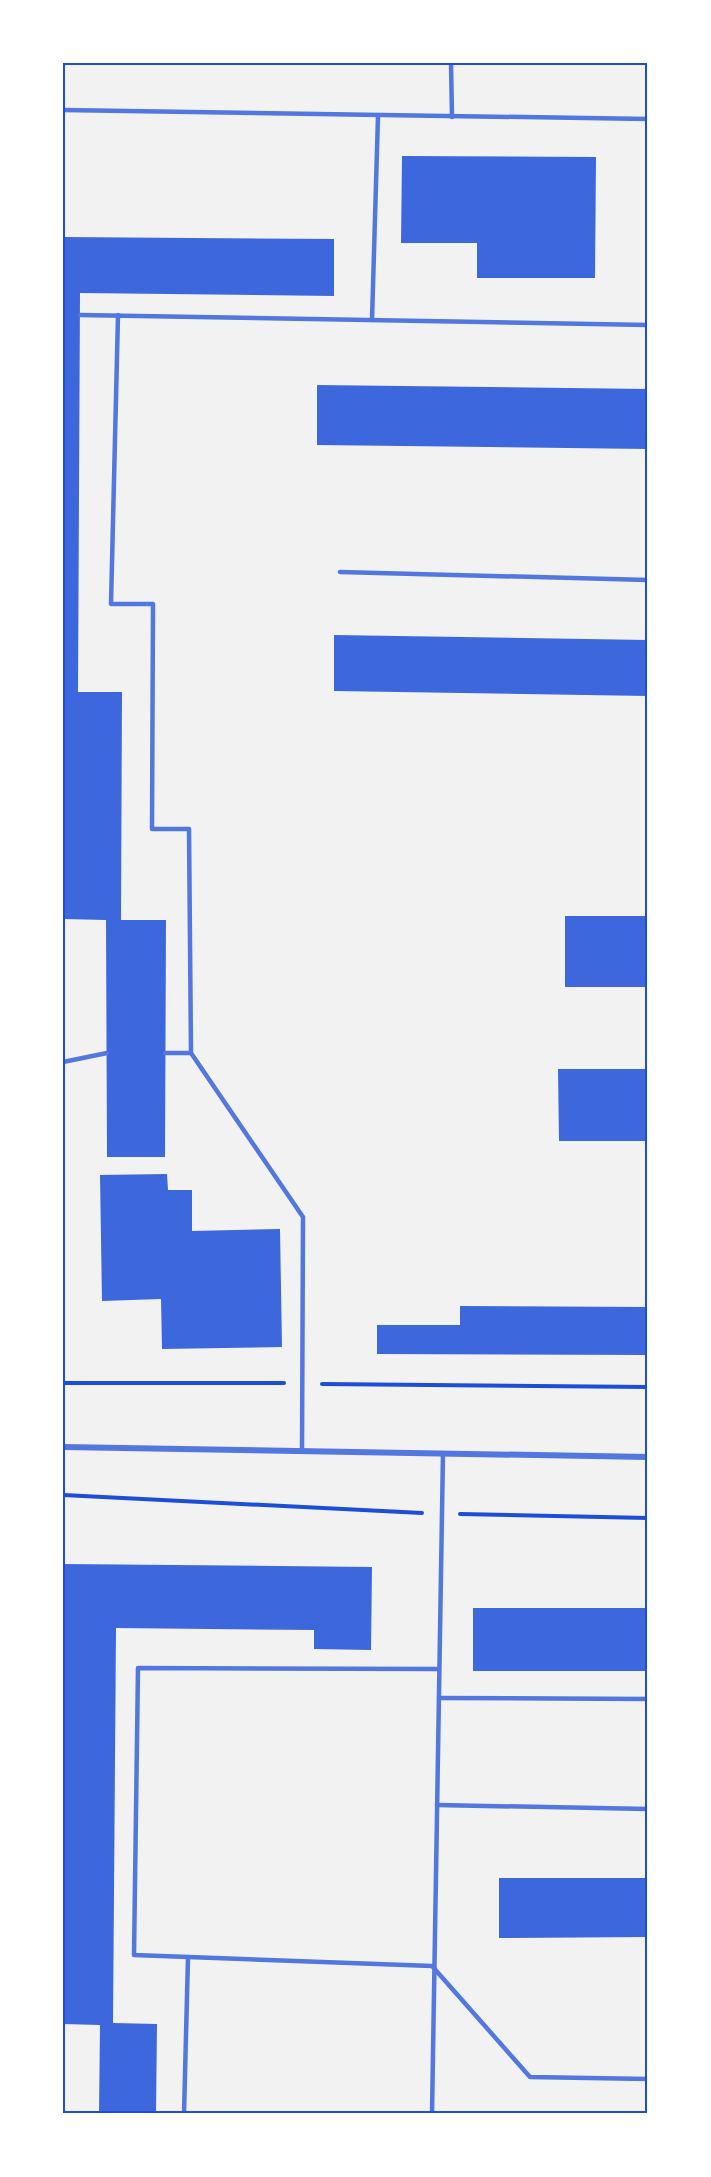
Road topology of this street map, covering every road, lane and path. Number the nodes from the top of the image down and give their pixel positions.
1 (451, 63) edge
2 (63, 110) edge
3 (378, 116) junction
4 (452, 117) junction
5 (648, 119) edge
6 (80, 315) dead end
7 (118, 315) junction
8 (372, 320) junction
9 (648, 325) edge
10 (340, 572) dead end
11 (648, 580) edge
12 (107, 1053) dead end
13 (165, 1053) dead end
14 (191, 1053) junction
15 (63, 1062) edge
16 (63, 1383) edge
17 (302, 1383) junction
18 (648, 1387) edge
19 (63, 1447) edge
20 (302, 1450) junction
21 (443, 1453) junction
22 (648, 1457) edge
23 (63, 1494) edge
24 (442, 1514) junction
25 (648, 1518) edge
26 (438, 1669) junction
27 (439, 1698) junction
28 (648, 1699) edge
29 (437, 1805) junction
30 (648, 1809) edge
31 (188, 1957) junction
32 (432, 1966) junction
33 (648, 2079) edge
34 (184, 2114) edge
35 (432, 2114) edge

1 - 4 lane
2 - 3 lane
3 - 4 lane
3 - 8 lane
4 - 5 lane
6 - 7 lane
7 - 8 lane
7 - 14 lane
8 - 9 lane
10 - 11 lane
12 - 15 lane
13 - 14 lane
14 - 17 lane
16 - 17 path
17 - 18 path
17 - 20 lane
19 - 20 street
20 - 21 street
21 - 22 street
21 - 24 lane
23 - 24 path
24 - 25 path
24 - 26 lane
26 - 27 lane
26 - 31 lane
27 - 28 lane
27 - 29 lane
29 - 30 lane
29 - 32 lane
31 - 32 lane
31 - 34 lane
32 - 33 lane
32 - 35 lane

